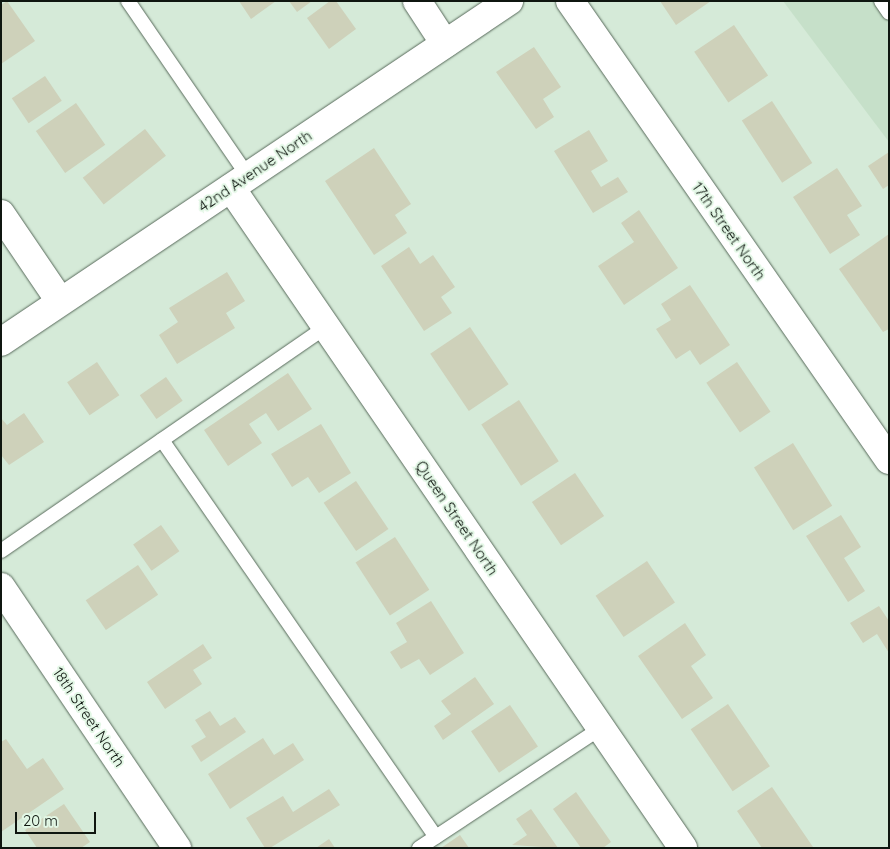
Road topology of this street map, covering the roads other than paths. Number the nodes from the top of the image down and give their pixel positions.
1 (128, 1) edge
2 (416, 1) edge
3 (509, 1) edge
4 (570, 1) edge
5 (881, 1) edge
6 (889, 12) edge
7 (446, 44) junction
8 (240, 182) junction
9 (1, 214) edge
10 (60, 301) junction
11 (326, 328) junction
12 (1, 342) edge
13 (162, 440) junction
14 (889, 460) edge
15 (1, 551) edge
16 (1, 587) edge
17 (600, 728) junction
18 (436, 837) junction
19 (177, 848) edge
20 (419, 848) edge
21 (683, 848) edge

1 - 8 lane
2 - 7 street
3 - 7 street, 42nd Avenue North
4 - 14 street, 17th Street North
5 - 6 lane
7 - 8 street, 42nd Avenue North
8 - 10 street, 42nd Avenue North
8 - 11 street, Queen Street North
9 - 10 street
10 - 12 street, 42nd Avenue North
11 - 13 lane
11 - 17 street, Queen Street North
13 - 15 lane
13 - 18 lane
16 - 19 street, 18th Street North
17 - 18 lane
17 - 21 street, Queen Street North
18 - 20 lane

